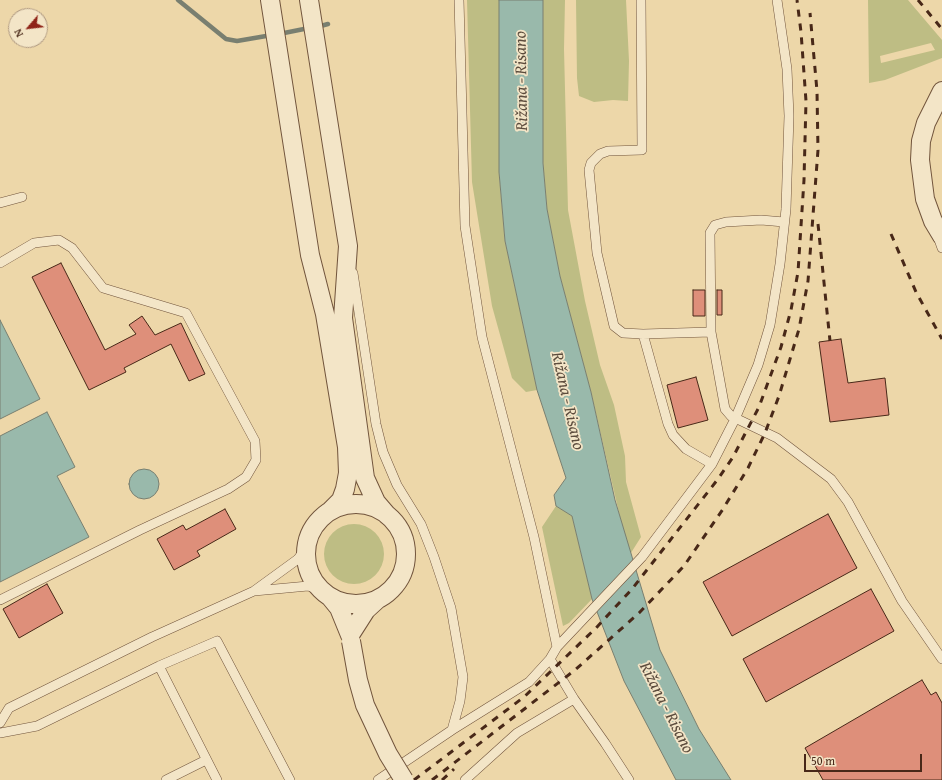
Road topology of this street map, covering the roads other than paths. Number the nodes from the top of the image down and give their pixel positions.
1 (309, 0) edge
2 (459, 0) edge
3 (641, 0) edge
4 (777, 0) edge
5 (271, 5) edge
6 (942, 91) edge
7 (22, 197) dead end
8 (0, 203) edge
9 (784, 222) junction
10 (938, 229) edge
11 (348, 246) junction
12 (942, 248) edge
13 (0, 263) edge
14 (711, 332) junction
15 (643, 334) junction
16 (735, 419) junction
17 (712, 464) junction
18 (330, 511) junction
19 (388, 516) junction
20 (306, 548) junction
21 (254, 591) junction
22 (325, 593) junction
23 (378, 599) junction
24 (0, 600) edge
25 (351, 638) junction
26 (557, 647) junction
27 (550, 659) junction
28 (942, 659) edge
29 (159, 666) junction
30 (574, 699) junction
31 (0, 723) edge
32 (452, 730) junction
33 (0, 733) edge
34 (206, 760) junction
35 (166, 780) edge
36 (217, 780) edge
37 (290, 780) edge
38 (378, 780) edge
39 (404, 780) edge
40 (465, 780) edge
41 (629, 780) edge

1 - 11 street
2 - 26 lane
3 - 15 lane
4 - 9 lane
5 - 18 street
6 - 10 street
7 - 8 lane
9 - 14 lane
9 - 16 lane
10 - 12 lane
11 - 19 street
11 - 32 lane
13 - 24 lane
14 - 15 lane
14 - 16 lane
15 - 17 lane
16 - 17 lane
16 - 28 lane
17 - 26 lane
18 - 19 street
18 - 20 street
19 - 23 street
20 - 21 lane
20 - 22 street
21 - 22 lane
21 - 31 lane
22 - 23 street
22 - 25 street
23 - 25 street
25 - 39 street, bridge
26 - 27 lane
27 - 30 lane
27 - 32 lane
29 - 33 lane
29 - 34 lane
29 - 37 lane
30 - 40 lane
30 - 41 lane
32 - 38 lane
34 - 35 lane
34 - 36 lane

